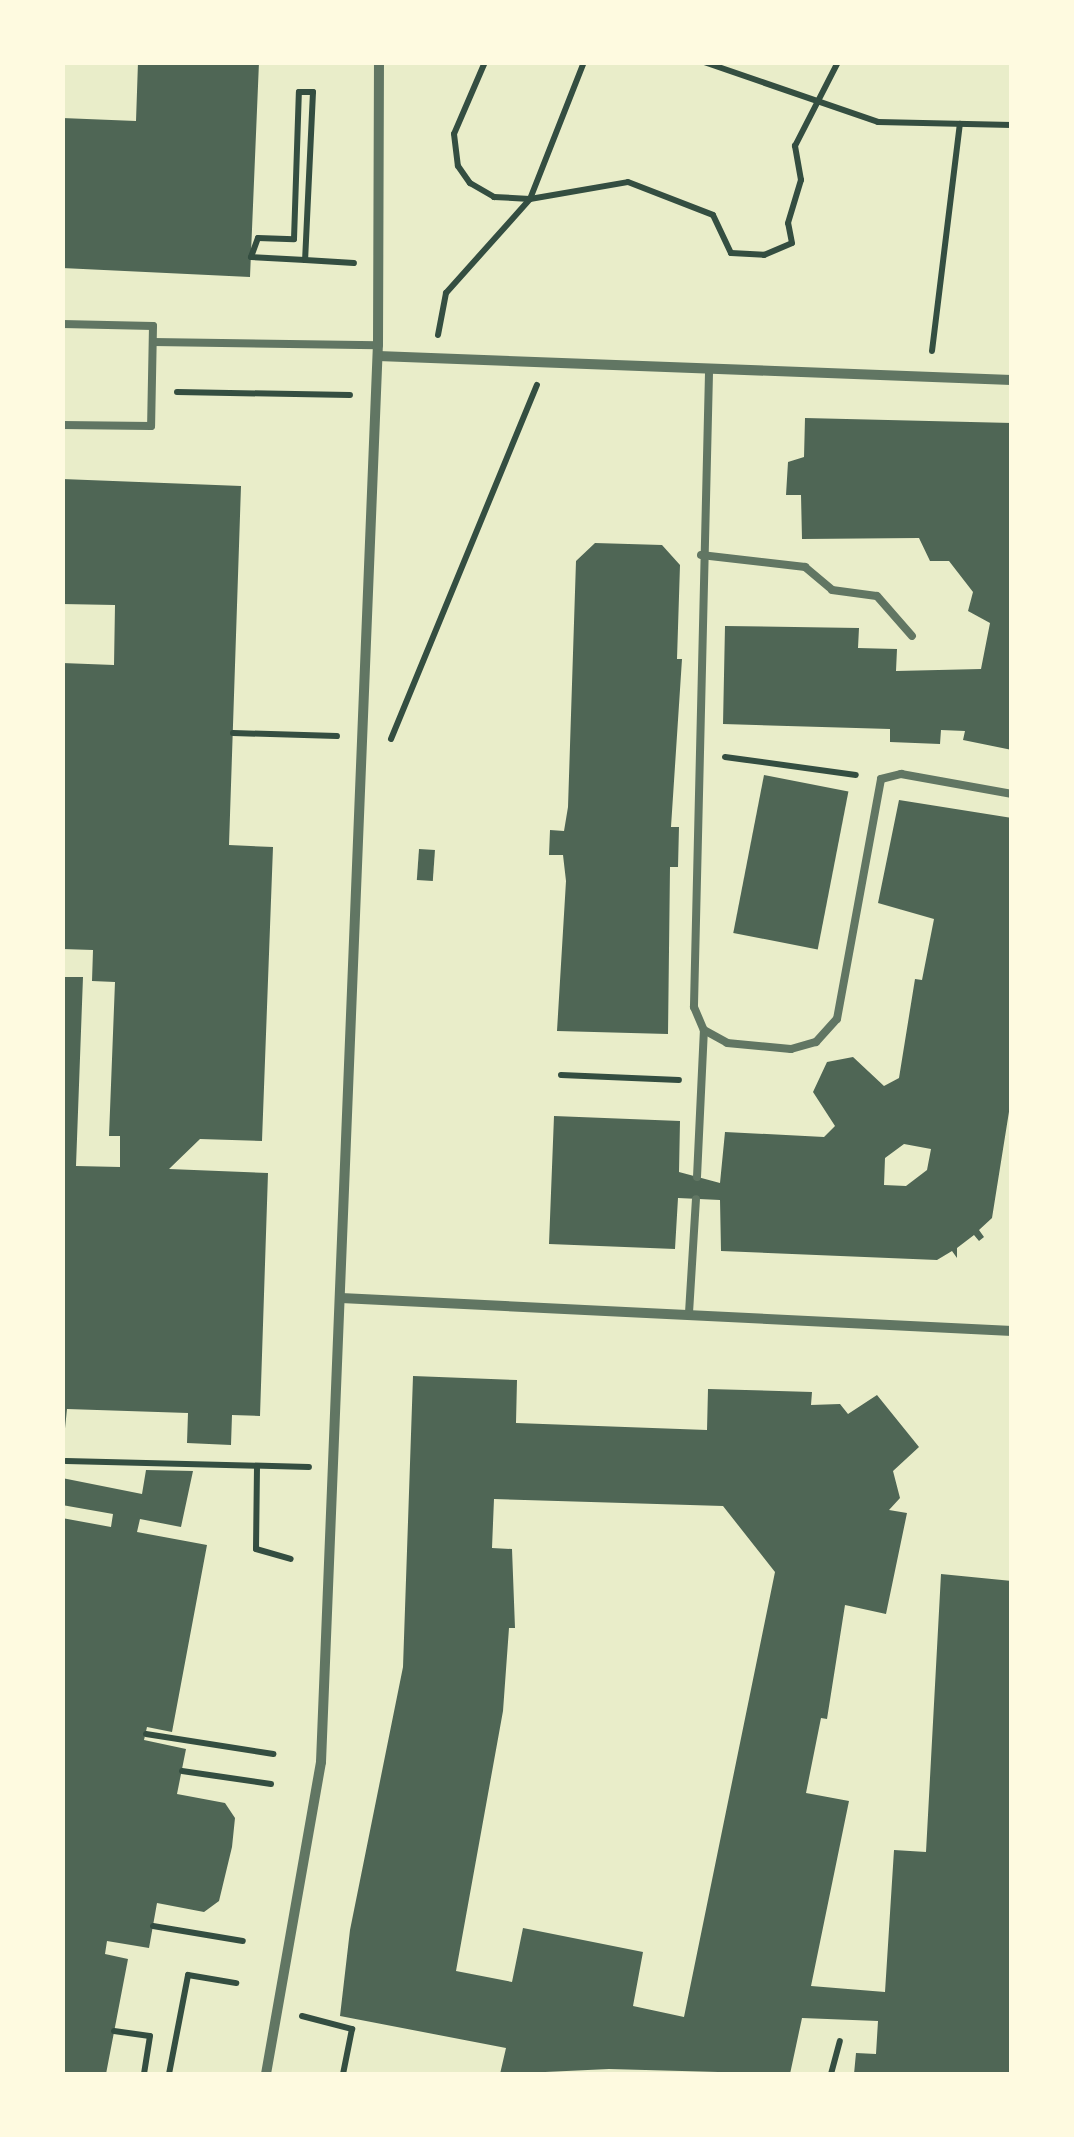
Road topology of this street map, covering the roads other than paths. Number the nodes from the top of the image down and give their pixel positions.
1 (379, 62) edge
2 (62, 324) edge
3 (152, 342) junction
4 (378, 350) junction
5 (709, 373) junction
6 (1012, 380) edge
7 (62, 425) edge
8 (701, 555) junction
9 (912, 636) dead end
10 (1012, 794) edge
11 (704, 1030) junction
12 (696, 1177) dead end
13 (696, 1198) dead end
14 (340, 1298) junction
15 (689, 1314) junction
16 (1012, 1330) edge
17 (266, 2074) edge

1 - 4 street
2 - 3 lane
3 - 4 lane
3 - 7 lane
4 - 5 street
4 - 14 street
5 - 6 street
5 - 8 lane
8 - 9 lane
8 - 11 lane
10 - 11 lane
11 - 12 lane
13 - 15 lane
14 - 15 street
14 - 17 street
15 - 16 street

